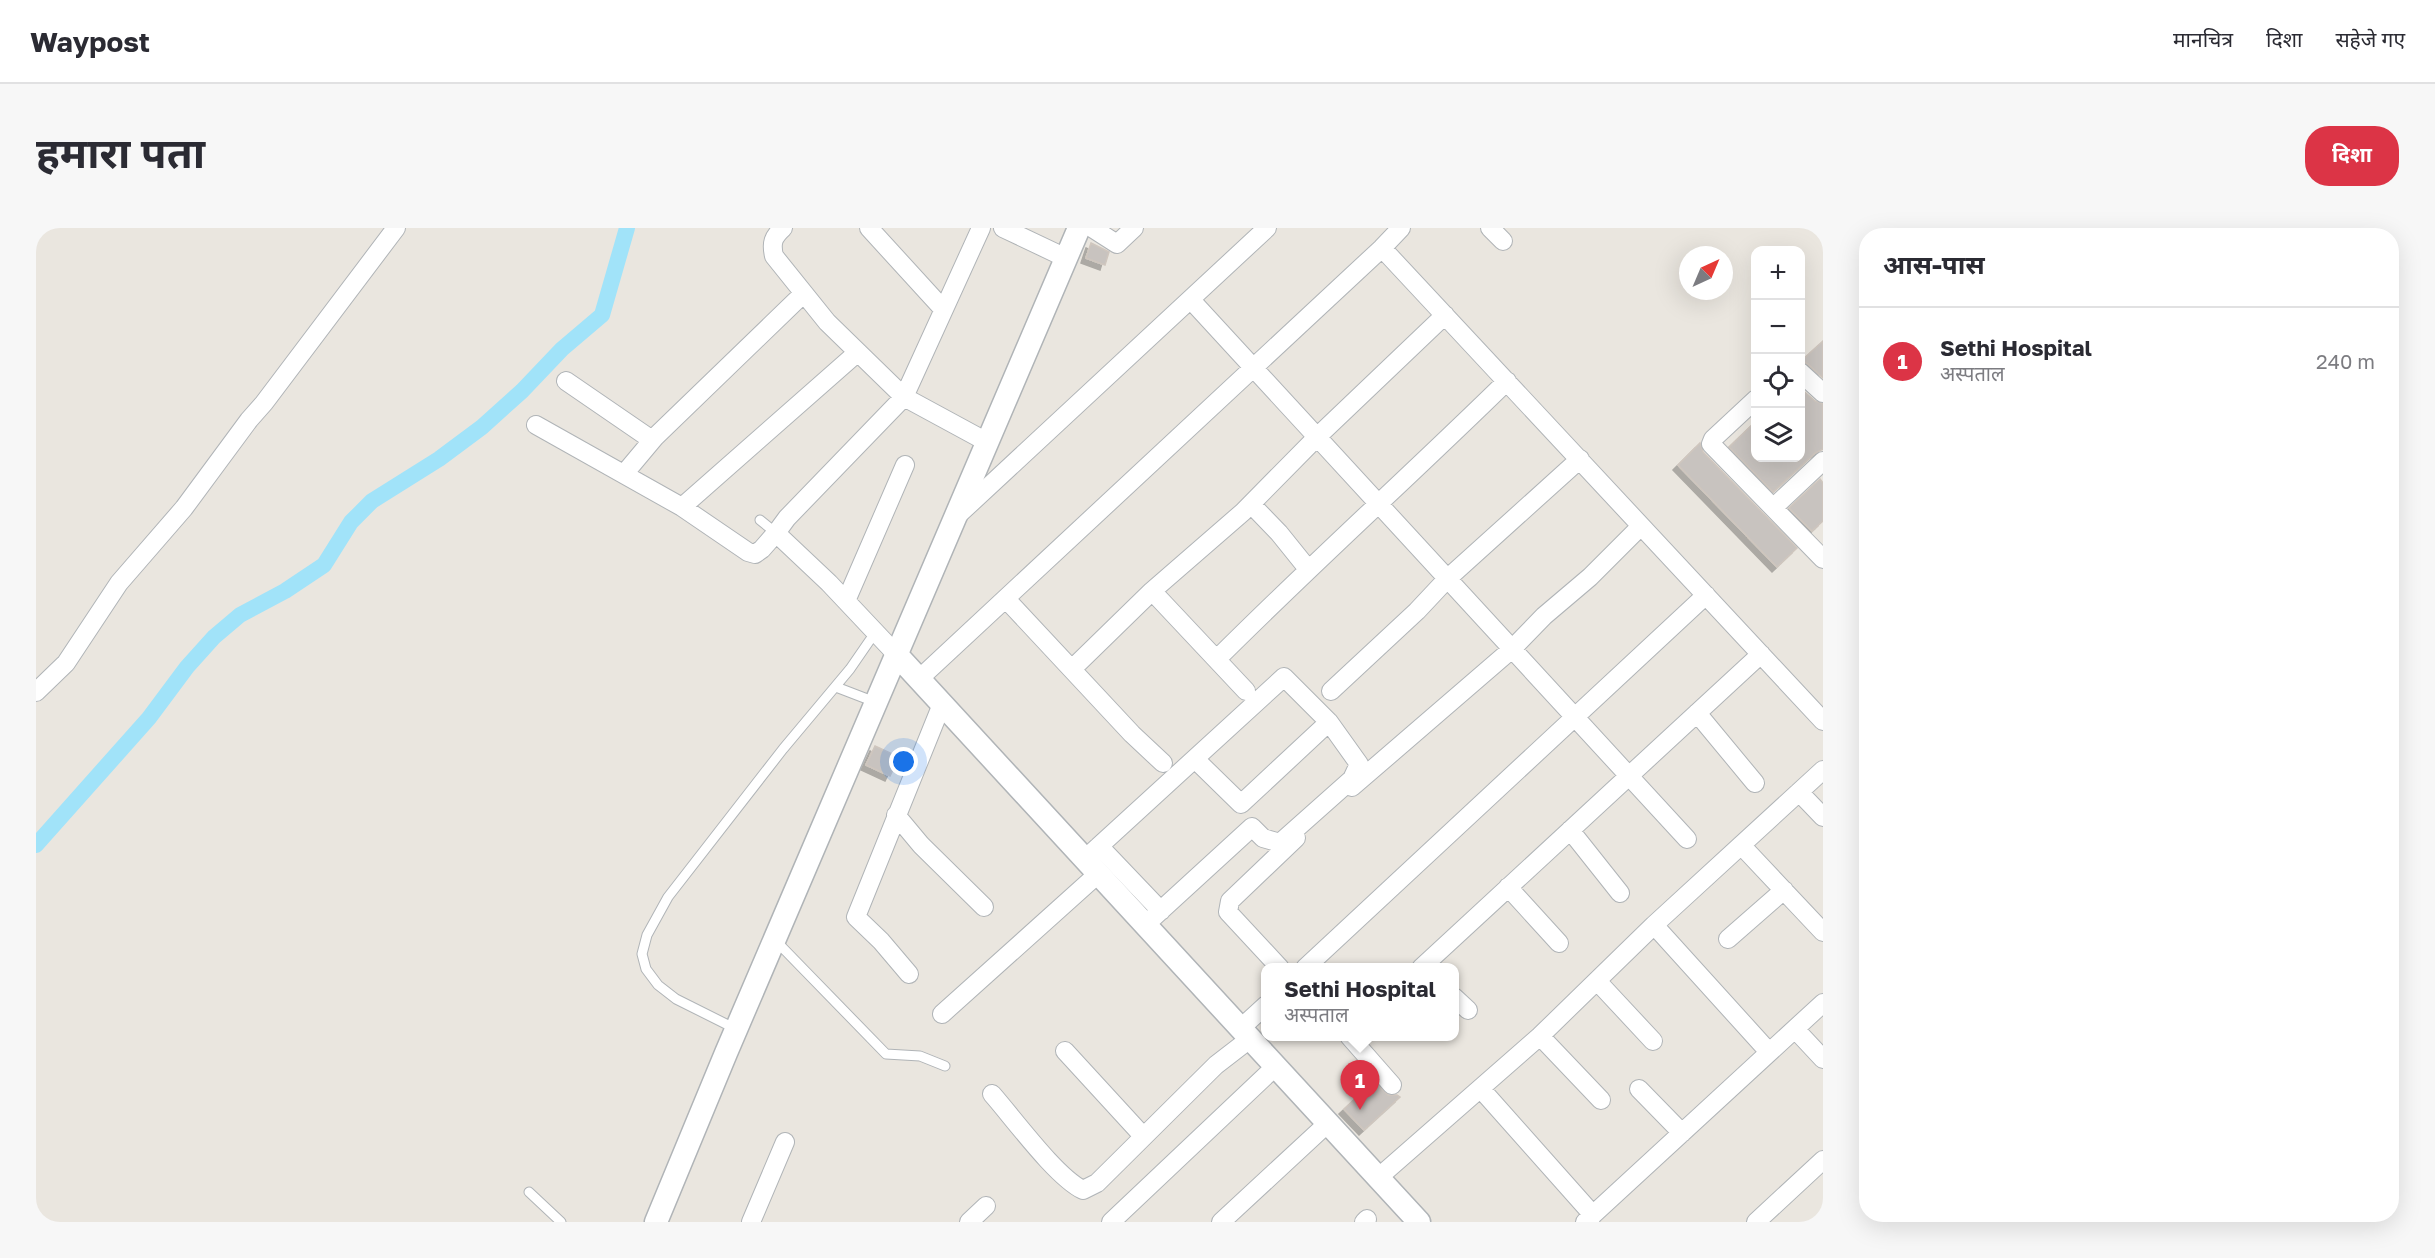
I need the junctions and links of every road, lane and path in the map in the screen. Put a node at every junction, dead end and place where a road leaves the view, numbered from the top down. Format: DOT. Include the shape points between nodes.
graph roads {
  1 [pos="396,228"];
  2 [pos="783,228"];
  3 [pos="868,228"];
  4 [pos="981,228"];
  5 [pos="1003,228"];
  6 [pos="1078,228"];
  7 [pos="1092,228"];
  8 [pos="1134,228"];
  9 [pos="1267,228"];
  10 [pos="1401,228"];
  11 [pos="1382,248"];
  12 [pos="1066,258"];
  13 [pos="803,294"];
  14 [pos="1191,300"];
  15 [pos="943,309"];
  16 [pos="1445,315"];
  17 [pos="858,352"];
  18 [pos="1254,368"];
  19 [pos="1805,377"];
  20 [pos="566,381"];
  21 [pos="1507,381"];
  22 [pos="1823,393"];
  23 [pos="904,397"];
  24 [pos="1751,403"];
  25 [pos="536,425"];
  26 [pos="1317,436"];
  27 [pos="652,441"];
  28 [pos="987,442"];
  29 [pos="1580,459"];
  30 [pos="1823,461"];
  31 [pos="905,465"];
  32 [pos="624,474"];
  33 [pos="1251,504"];
  34 [pos="1379,504"];
  35 [pos="682,507"];
  36 [pos="1774,507"];
  37 [pos="760,520"];
  38 [pos="953,520"];
  39 [pos="1641,526"];
  40 [pos="776,533"];
  41 [pos="1823,559"];
  42 [pos="1308,568"];
  43 [pos="1447,579"];
  44 [pos="1152,591"];
  45 [pos="1706,595"];
  46 [pos="1006,599"];
  47 [pos="846,600"];
  48 [pos="870,640"];
  49 [pos="1512,649"];
  50 [pos="896,654"];
  51 [pos="1761,654"];
  52 [pos="1218,659"];
  53 [pos="1072,669"];
  54 [pos="920,679"];
  55 [pos="836,687"];
  56 [pos="1246,691"];
  57 [pos="1331,691"];
  58 [pos="36,692"];
  59 [pos="875,702"];
  60 [pos="942,704"];
  61 [pos="1697,713"];
  62 [pos="1575,717"];
  63 [pos="1823,721"];
  64 [pos="1329,722"];
  65 [pos="1196,760"];
  66 [pos="1163,763"];
  67 [pos="1823,770"];
  68 [pos="1629,776"];
  69 [pos="1755,783"];
  70 [pos="1799,792"];
  71 [pos="1241,804"];
  72 [pos="896,815"];
  73 [pos="1823,817"];
  74 [pos="1252,827"];
  75 [pos="1570,830"];
  76 [pos="1688,839"];
  77 [pos="1741,845"];
  78 [pos="1096,856"];
  79 [pos="1508,887"];
  80 [pos="1784,890"];
  81 [pos="1620,893"];
  82 [pos="984,907"];
  83 [pos="1157,914"];
  84 [pos="1654,925"];
  85 [pos="1823,932"];
  86 [pos="774,939"];
  87 [pos="1728,939"];
  88 [pos="1559,943"];
  89 [pos="1275,963"];
  90 [pos="1310,963"];
  91 [pos="1427,963"];
  92 [pos="909,974"];
  93 [pos="1598,982"];
  94 [pos="1823,1003"];
  95 [pos="1261,1012"];
  96 [pos="942,1014"];
  97 [pos="736,1029"];
  98 [pos="1795,1029"];
  99 [pos="1246,1033"];
  100 [pos="1540,1036"];
  101 [pos="1353,1041"];
  102 [pos="1653,1041"];
  103 [pos="1065,1051"];
  104 [pos="1769,1052"];
  105 [pos="1823,1059"];
  106 [pos="945,1066"];
  107 [pos="1276,1066"];
  108 [pos="1392,1085"];
  109 [pos="1481,1089"];
  110 [pos="1639,1089"];
  111 [pos="992,1094"];
  112 [pos="1601,1100"];
  113 [pos="1328,1123"];
  114 [pos="1682,1133"];
  115 [pos="1143,1136"];
  116 [pos="785,1142"];
  117 [pos="1823,1160"];
  118 [pos="1379,1177"];
  119 [pos="529,1192"];
  120 [pos="986,1206"];
  121 [pos="1589,1218"];
  122 [pos="561,1222"];
  123 [pos="656,1222"];
  124 [pos="751,1222"];
  125 [pos="969,1222"];
  126 [pos="1111,1222"];
  127 [pos="1221,1222"];
  128 [pos="1419,1222"];
  129 [pos="1756,1222"];
  1 -- 58 [label="street" via="218,463 119,583 66,663"];
  2 -- 13 [label="street" via="774,236 774,256"];
  3 -- 15 [label="street"];
  4 -- 15 [label="street"];
  5 -- 12 [label="street"];
  6 -- 12 [label="street"];
  7 -- 8 [label="street" via="1117,244"];
  9 -- 14 [label="street"];
  10 -- 11 [label="street"];
  11 -- 16 [label="street"];
  11 -- 18 [label="street"];
  12 -- 28 [label="street"];
  13 -- 17 [label="street"];
  13 -- 27 [label="street"];
  14 -- 18 [label="street"];
  14 -- 38 [label="street"];
  15 -- 23 [label="street"];
  16 -- 21 [label="street"];
  16 -- 26 [label="street"];
  17 -- 23 [label="street"];
  17 -- 35 [label="street"];
  18 -- 26 [label="street"];
  18 -- 46 [label="street"];
  19 -- 22 [label="street"];
  20 -- 27 [label="street"];
  21 -- 29 [label="street"];
  21 -- 34 [label="street"];
  23 -- 28 [label="street"];
  23 -- 40 [label="street"];
  24 -- 36 [label="street" via="1711,444"];
  25 -- 32 [label="street"];
  26 -- 33 [label="street"];
  26 -- 34 [label="street"];
  27 -- 32 [label="street"];
  28 -- 38 [label="street"];
  29 -- 39 [label="street"];
  29 -- 43 [label="street"];
  30 -- 36 [label="street"];
  31 -- 47 [label="street"];
  32 -- 35 [label="street"];
  33 -- 42 [label="street"];
  33 -- 44 [label="street"];
  34 -- 42 [label="street"];
  34 -- 43 [label="street"];
  35 -- 40 [label="street" via="755,554"];
  36 -- 41 [label="street"];
  37 -- 40 [label="lane"];
  38 -- 50 [label="street"];
  39 -- 45 [label="street"];
  39 -- 49 [label="street"];
  40 -- 47 [label="street"];
  42 -- 52 [label="street"];
  43 -- 49 [label="street"];
  43 -- 57 [label="street"];
  44 -- 52 [label="street"];
  44 -- 53 [label="street"];
  45 -- 51 [label="street"];
  45 -- 62 [label="street"];
  46 -- 53 [label="street"];
  46 -- 54 [label="street"];
  47 -- 50 [label="street"];
  48 -- 55 [label="lane"];
  49 -- 62 [label="street"];
  49 -- 89 [label="street" via="1321,814 1230,901 1228,912"];
  50 -- 54 [label="street"];
  50 -- 59 [label="street"];
  51 -- 61 [label="street"];
  51 -- 63 [label="street"];
  52 -- 56 [label="street"];
  53 -- 66 [label="street"];
  54 -- 60 [label="street"];
  55 -- 59 [label="lane"];
  55 -- 97 [label="lane" via="668,897 646,935 642,954 646,969 658,985 676,999"];
  59 -- 86 [label="street"];
  60 -- 72 [label="street"];
  60 -- 78 [label="street"];
  61 -- 68 [label="street"];
  61 -- 69 [label="street"];
  62 -- 68 [label="street"];
  62 -- 90 [label="street"];
  64 -- 65 [label="street" via="1284,676"];
  64 -- 71 [label="street"];
  64 -- 74 [label="street" via="1359,765 1352,778 1280,843 1263,838"];
  65 -- 71 [label="street"];
  65 -- 78 [label="street"];
  67 -- 70 [label="street"];
  68 -- 75 [label="street"];
  68 -- 76 [label="street"];
  70 -- 73 [label="street"];
  70 -- 77 [label="street"];
  71 -- 74 [label="street"];
  72 -- 82 [label="street"];
  72 -- 92 [label="street" via="856,917"];
  74 -- 83 [label="street"];
  75 -- 79 [label="street"];
  75 -- 81 [label="street"];
  77 -- 80 [label="street"];
  77 -- 84 [label="street"];
  78 -- 83 [label="street"];
  78 -- 96 [label="street"];
  79 -- 88 [label="street"];
  79 -- 91 [label="street"];
  80 -- 85 [label="street"];
  80 -- 87 [label="street"];
  83 -- 99 [label="street"];
  84 -- 93 [label="street"];
  84 -- 104 [label="street"];
  86 -- 97 [label="street"];
  86 -- 106 [label="lane" via="886,1054 920,1056"];
  93 -- 100 [label="street"];
  93 -- 102 [label="street"];
  94 -- 98 [label="street"];
  95 -- 99 [label="street"];
  97 -- 123 [label="street"];
  98 -- 104 [label="street"];
  98 -- 105 [label="street"];
  99 -- 107 [label="street"];
  99 -- 115 [label="street"];
  100 -- 109 [label="street"];
  100 -- 112 [label="street"];
  101 -- 108 [label="street"];
  103 -- 115 [label="street"];
  104 -- 114 [label="street"];
  107 -- 113 [label="street"];
  107 -- 126 [label="street"];
  109 -- 118 [label="street"];
  109 -- 121 [label="street"];
  110 -- 114 [label="street"];
  111 -- 115 [label="street" via="1056,1168 1083,1190 1097,1183"];
  113 -- 118 [label="street"];
  113 -- 127 [label="street"];
  114 -- 121 [label="street"];
  116 -- 124 [label="street"];
  117 -- 129 [label="street"];
  118 -- 128 [label="street"];
  119 -- 122 [label="lane"];
  120 -- 125 [label="street"];
}
